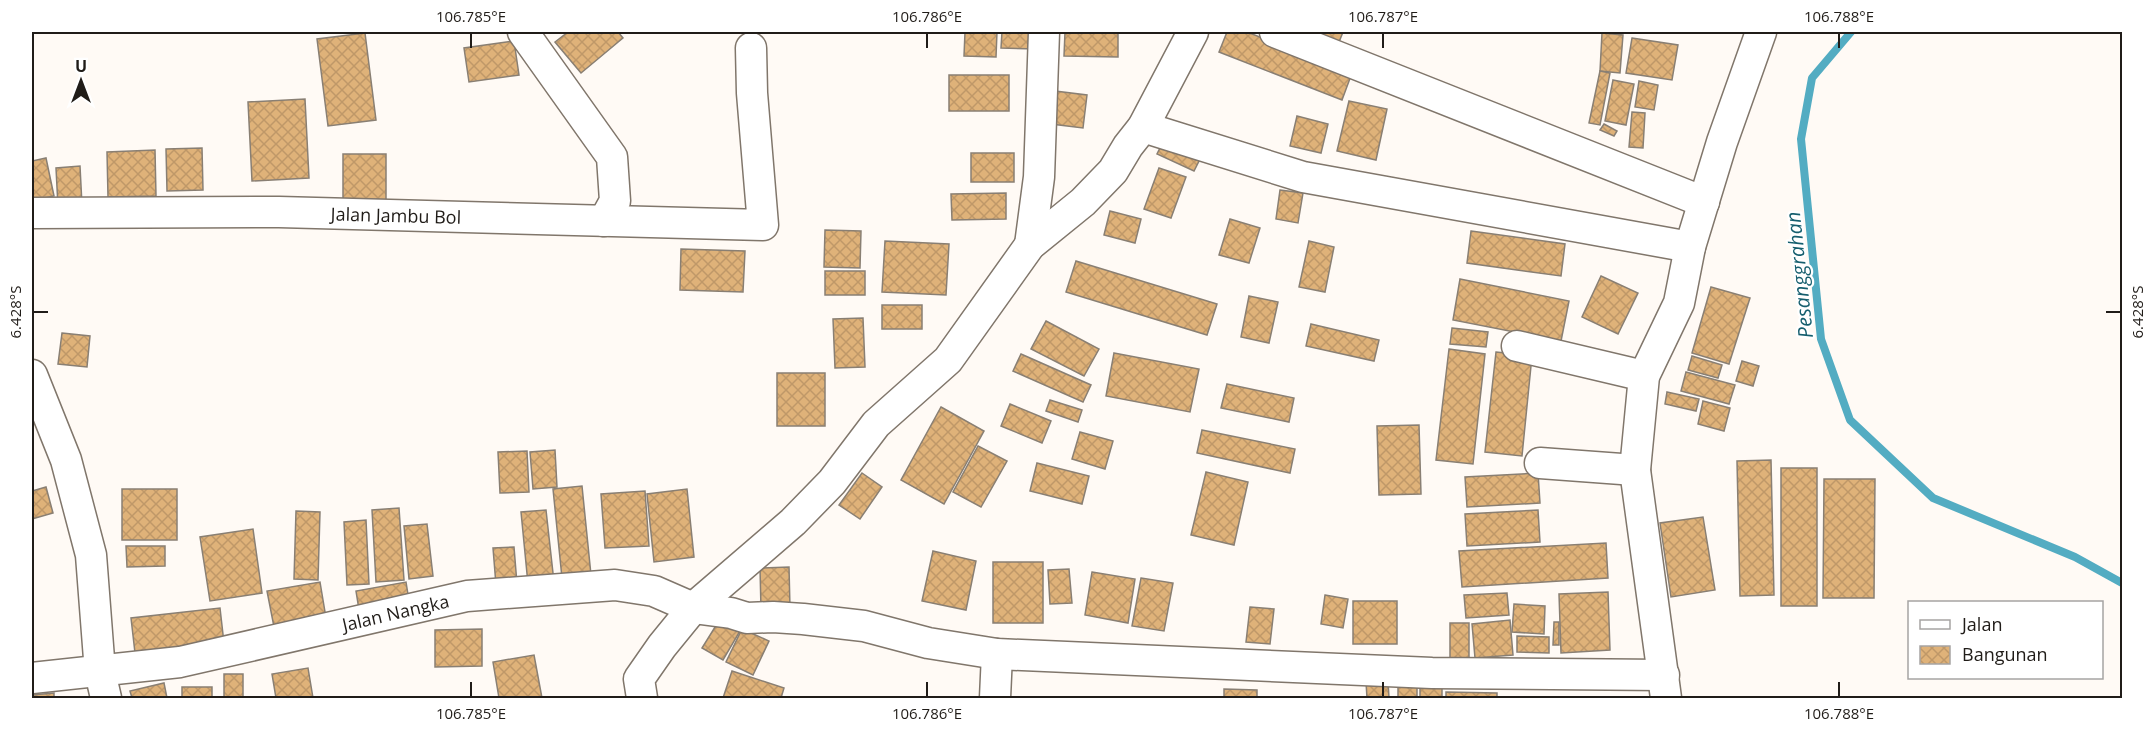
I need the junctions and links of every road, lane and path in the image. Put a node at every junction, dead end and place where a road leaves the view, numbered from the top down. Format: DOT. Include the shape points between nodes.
graph roads {
  1 [pos="523,32"];
  2 [pos="1044,32"];
  3 [pos="1192,32"];
  4 [pos="1275,32"];
  5 [pos="1761,32"];
  6 [pos="751,48"];
  7 [pos="1143,126"];
  8 [pos="1704,202"];
  9 [pos="32,213"];
  10 [pos="604,221"];
  11 [pos="1030,245"];
  12 [pos="1690,247"];
  13 [pos="1517,346"];
  14 [pos="32,375"];
  15 [pos="1644,376"];
  16 [pos="1540,464"];
  17 [pos="1635,470"];
  18 [pos="693,608"];
  19 [pos="997,654"];
  20 [pos="32,678"];
  21 [pos="103,685"];
  22 [pos="1665,687"];
  23 [pos="642,699"];
  24 [pos="995,699"];
  1 -- 10 [label="street" via="612,157 615,201"];
  2 -- 11 [label="street" via="1039,177"];
  3 -- 7 [label="street"];
  4 -- 8 [label="street"];
  5 -- 8 [label="street"];
  6 -- 10 [label="street, Jalan Jambu Bol" via="763,225"];
  7 -- 11 [label="street" via="1113,171 1083,202"];
  7 -- 12 [label="street" via="1303,177"];
  8 -- 12 [label="street"];
  9 -- 10 [label="street, Jalan Jambu Bol" via="279,212"];
  11 -- 18 [label="street" via="948,360 876,424 832,482 793,522"];
  12 -- 15 [label="street" via="1679,303"];
  13 -- 15 [label="street"];
  14 -- 21 [label="street" via="66,460 91,555"];
  15 -- 17 [label="street"];
  16 -- 17 [label="street"];
  17 -- 22 [label="street"];
  18 -- 19 [label="street, Jalan Nangka" via="747,618 803,618 864,626 928,643"];
  18 -- 21 [label="street, Jalan Nangka" via="654,591 615,585 466,596 180,662"];
  18 -- 23 [label="street" via="639,679"];
  19 -- 22 [label="street, Jalan Nangka"];
  19 -- 24 [label="street"];
  20 -- 21 [label="street, Jalan Nangka"];
}
